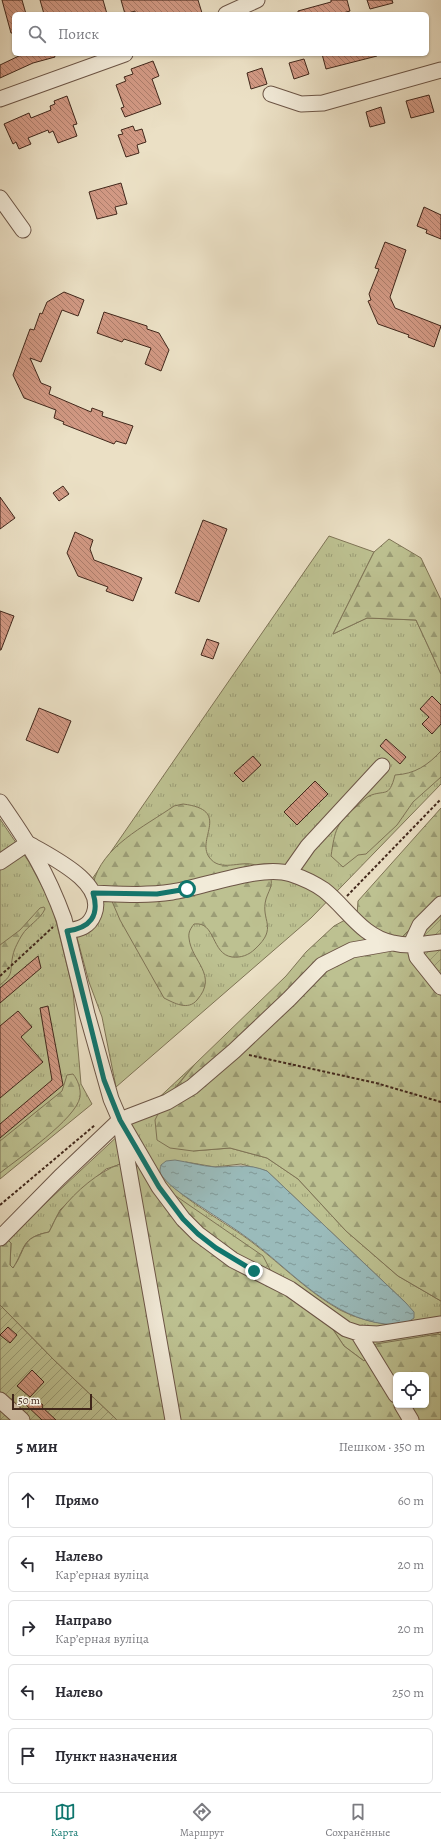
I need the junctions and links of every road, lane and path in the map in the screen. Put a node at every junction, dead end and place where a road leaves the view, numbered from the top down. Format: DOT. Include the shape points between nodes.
graph roads {
  1 [pos="256,0"];
  2 [pos="230,12"];
  3 [pos="119,56"];
  4 [pos="441,70"];
  5 [pos="271,94"];
  6 [pos="0,99"];
  7 [pos="0,198"];
  8 [pos="23,230"];
  9 [pos="382,766"];
  10 [pos="441,800"];
  11 [pos="0,802"];
  12 [pos="28,843"];
  13 [pos="0,862"];
  14 [pos="289,873"];
  15 [pos="93,893"];
  16 [pos="339,904"];
  17 [pos="441,904"];
  18 [pos="66,925"];
  19 [pos="441,942"];
  20 [pos="392,943"];
  21 [pos="413,945"];
  22 [pos="0,976"];
  23 [pos="441,987"];
  24 [pos="234,1051"];
  25 [pos="441,1102"];
  26 [pos="120,1120"];
  27 [pos="98,1122"];
  28 [pos="0,1205"];
  29 [pos="0,1238"];
  30 [pos="441,1324"];
  31 [pos="358,1333"];
  32 [pos="393,1390"];
  33 [pos="0,1400"];
  34 [pos="404,1408"];
  35 [pos="22,1420"];
  36 [pos="173,1420"];
  37 [pos="411,1420"];
  1 -- 2 [label="street"];
  3 -- 6 [label="street"];
  4 -- 5 [label="street" via="324,103 301,104"];
  7 -- 8 [label="street"];
  9 -- 14 [label="street" via="308,846"];
  10 -- 16 [label="path"];
  11 -- 12 [label="street"];
  12 -- 13 [label="street"];
  12 -- 15 [label="street" via="72,871"];
  12 -- 18 [label="street" via="46,873"];
  14 -- 15 [label="street" via="263,872 157,894"];
  14 -- 16 [label="street" via="317,885"];
  15 -- 18 [label="street" via="96,906 90,921 83,927"];
  16 -- 20 [label="street" via="368,932"];
  17 -- 21 [label="street" via="416,931"];
  18 -- 22 [label="path" via="44,934"];
  18 -- 26 [label="street" via="104,1080"];
  19 -- 21 [label="street"];
  20 -- 21 [label="street"];
  20 -- 24 [label="street" via="352,950 322,964"];
  21 -- 23 [label="street" via="417,957"];
  24 -- 25 [label="path" via="376,1083"];
  24 -- 26 [label="street" via="179,1096"];
  26 -- 29 [label="street"];
  26 -- 31 [label="street" via="159,1187 198,1234 233,1260 290,1289 338,1324"];
  26 -- 36 [label="street"];
  27 -- 28 [label="path"];
  30 -- 31 [label="street" via="378,1334"];
  31 -- 32 [label="street"];
  33 -- 35 [label="street"];
  34 -- 37 [label="street"];
}
